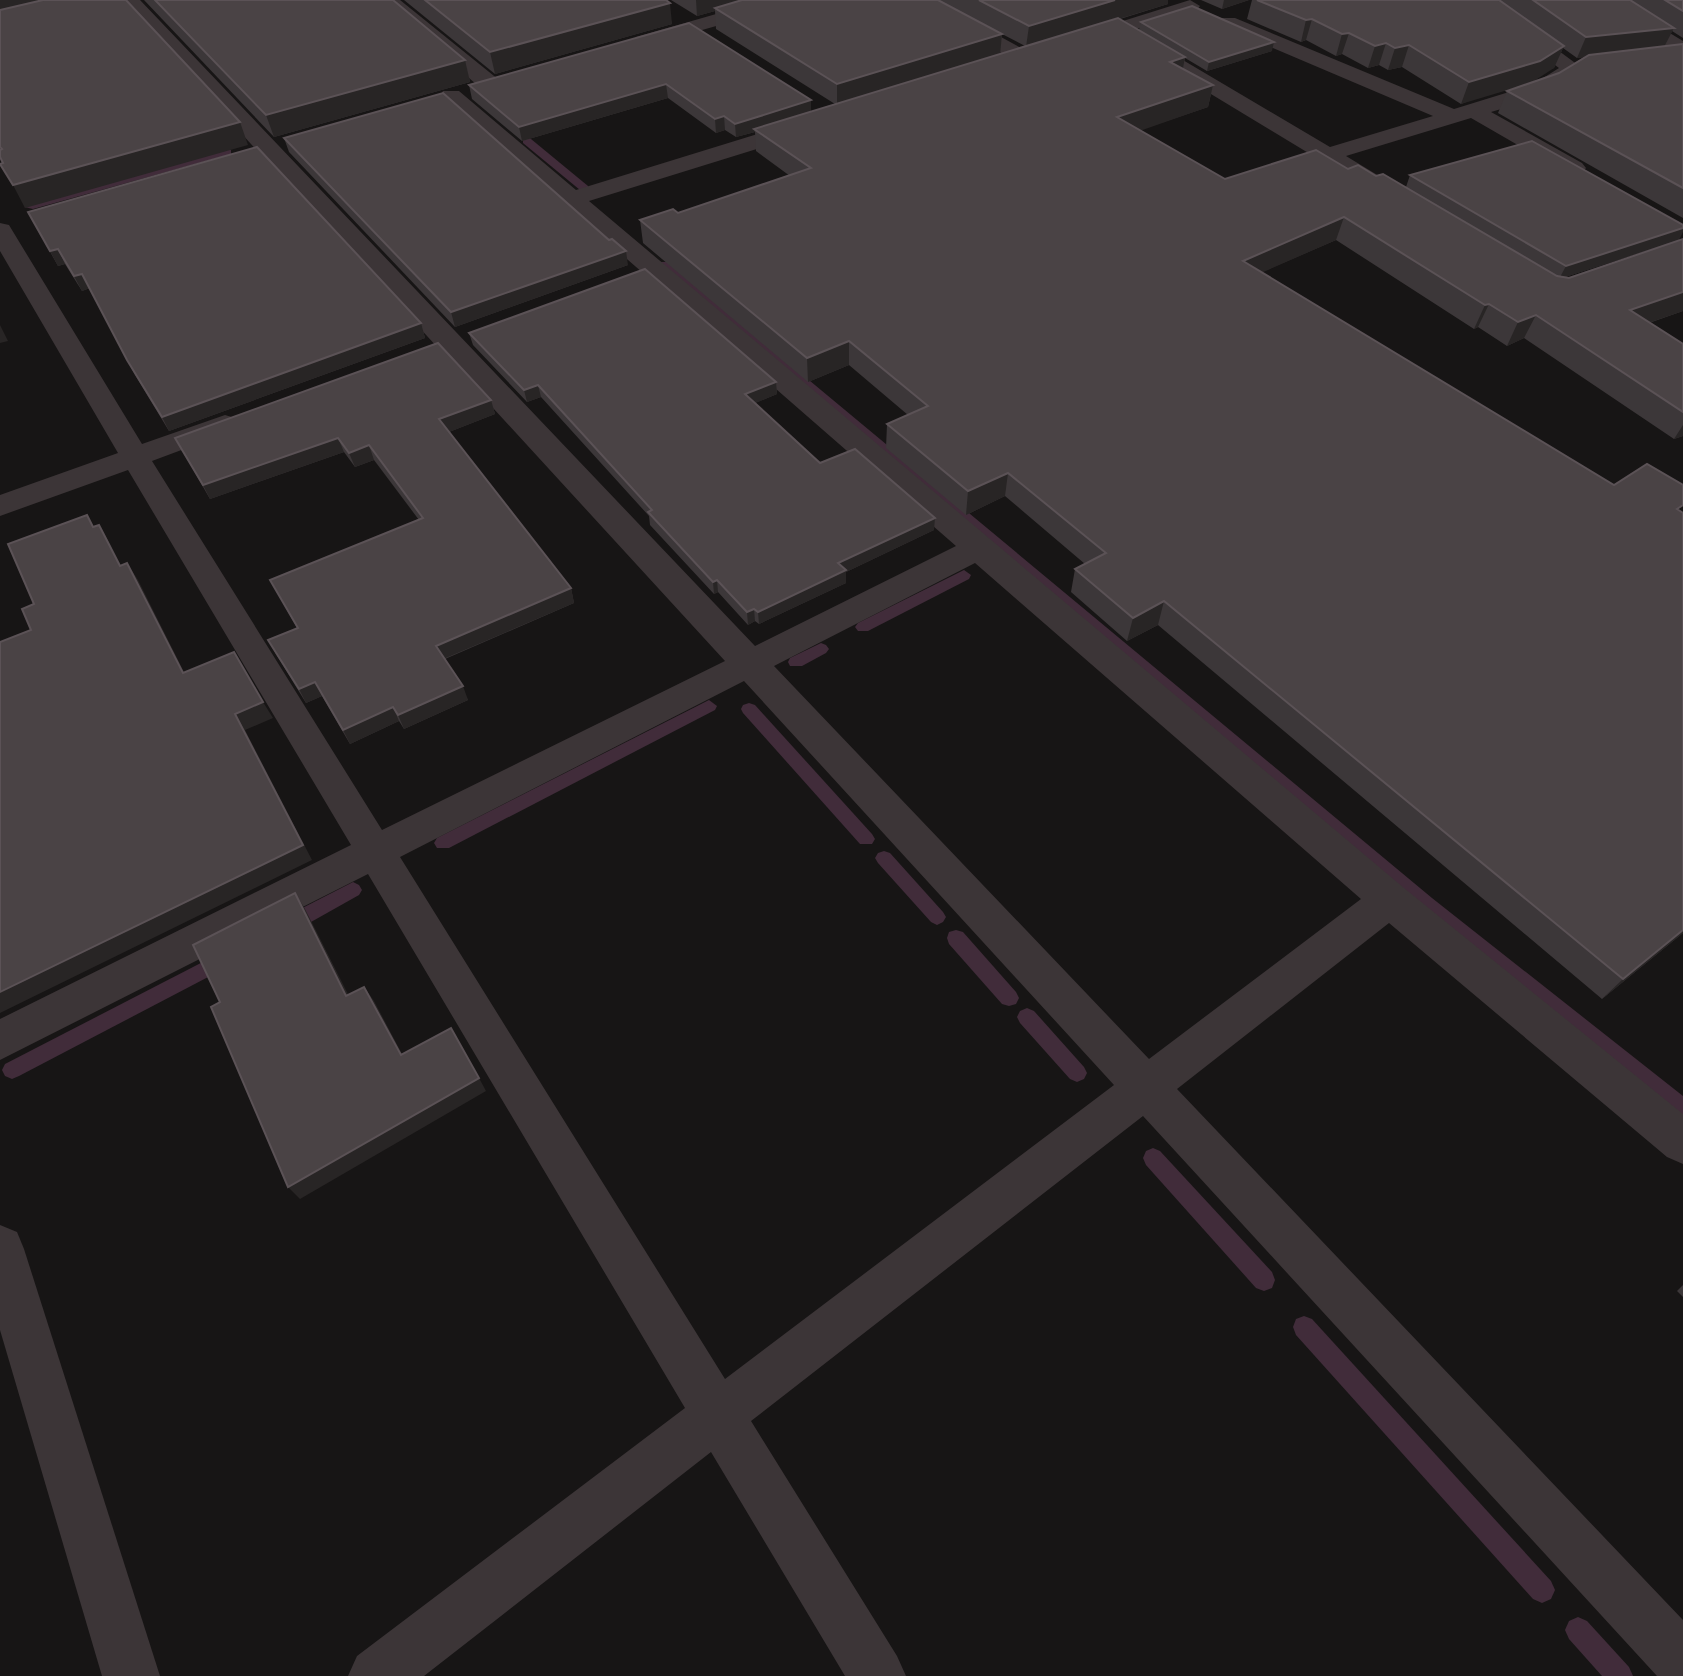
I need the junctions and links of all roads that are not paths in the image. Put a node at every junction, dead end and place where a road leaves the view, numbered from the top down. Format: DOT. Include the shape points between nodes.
graph roads {
  1 [pos="129,0"];
  2 [pos="388,0"];
  3 [pos="786,0"];
  4 [pos="918,0"];
  5 [pos="1477,0"];
  6 [pos="1601,0"];
  7 [pos="1183,3"];
  8 [pos="1254,8"];
  9 [pos="675,14"];
  10 [pos="1221,19"];
  11 [pos="694,26"];
  12 [pos="1117,29"];
  13 [pos="718,42"];
  14 [pos="618,48"];
  15 [pos="1683,50"];
  16 [pos="1024,58"];
  17 [pos="999,65"];
  18 [pos="516,78"];
  19 [pos="491,85"];
  20 [pos="1462,113"];
  21 [pos="821,121"];
  22 [pos="1326,155"];
  23 [pos="1589,177"];
  24 [pos="571,200"];
  25 [pos="1419,209"];
  26 [pos="4,226"];
  27 [pos="252,414"];
  28 [pos="135,457"];
  29 [pos="0,506"];
  30 [pos="979,548"];
  31 [pos="749,664"];
  32 [pos="376,851"];
  33 [pos="1390,900"];
  34 [pos="0,1040"];
  35 [pos="1146,1087"];
  36 [pos="1683,1142"];
  37 [pos="0,1249"];
  38 [pos="718,1415"];
  39 [pos="1683,1662"];
  40 [pos="131,1676"];
  41 [pos="377,1676"];
  42 [pos="877,1676"];
  1 -- 31 [label="street"];
  2 -- 19 [label="street"];
  3 -- 11 [label="street"];
  4 -- 16 [label="street"];
  5 -- 20 [label="street" via="1579,68 1539,90"];
  6 -- 15 [label="street"];
  7 -- 10 [label="street"];
  7 -- 12 [label="street"];
  8 -- 10 [label="street"];
  9 -- 11 [label="street"];
  10 -- 20 [label="street"];
  11 -- 13 [label="street"];
  11 -- 14 [label="street"];
  12 -- 16 [label="street"];
  12 -- 22 [label="street"];
  16 -- 17 [label="street"];
  18 -- 19 [label="street"];
  19 -- 24 [label="street" via="438,100"];
  20 -- 22 [label="street"];
  20 -- 23 [label="street"];
  21 -- 24 [label="street"];
  22 -- 25 [label="street"];
  24 -- 30 [label="street" via="639,272"];
  26 -- 28 [label="street"];
  27 -- 28 [label="street"];
  28 -- 29 [label="street"];
  28 -- 32 [label="street"];
  30 -- 31 [label="street"];
  30 -- 33 [label="street"];
  31 -- 32 [label="street"];
  31 -- 35 [label="street"];
  32 -- 34 [label="street"];
  32 -- 38 [label="street"];
  33 -- 35 [label="street"];
  33 -- 36 [label="street"];
  35 -- 38 [label="street"];
  35 -- 39 [label="street"];
  37 -- 40 [label="street"];
  38 -- 41 [label="street"];
  38 -- 42 [label="street"];
}
